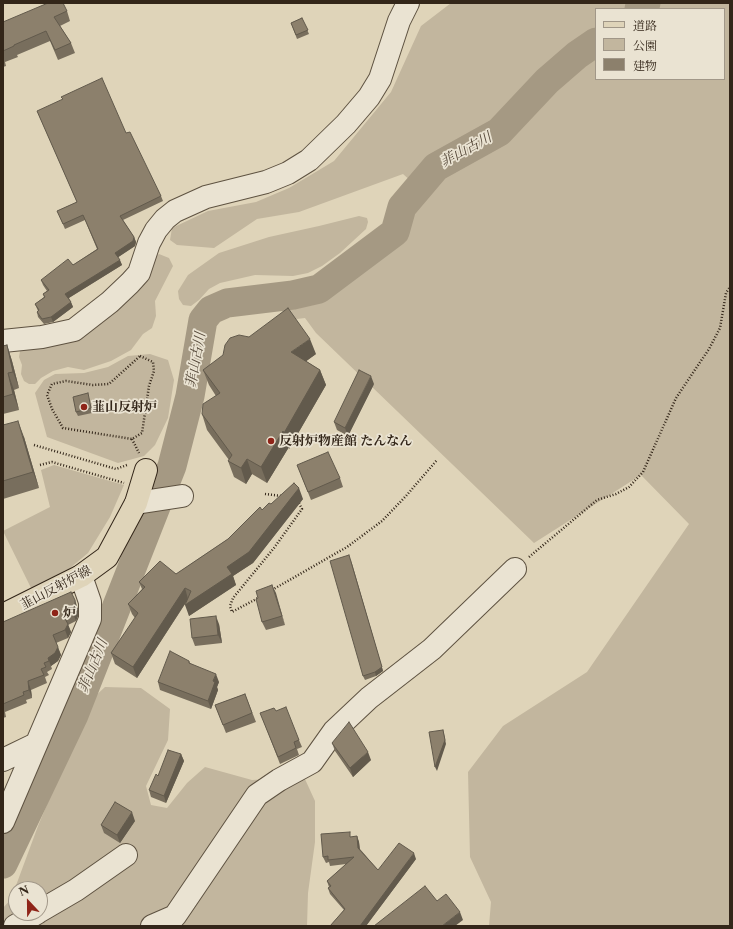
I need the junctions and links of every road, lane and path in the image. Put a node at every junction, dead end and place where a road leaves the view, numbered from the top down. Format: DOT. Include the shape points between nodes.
graph roads {
  1 [pos="408,3"];
  2 [pos="730,287"];
  3 [pos="3,341"];
  4 [pos="132,439"];
  5 [pos="34,445"];
  6 [pos="437,460"];
  7 [pos="40,465"];
  8 [pos="143,491"];
  9 [pos="265,494"];
  10 [pos="182,496"];
  11 [pos="286,497"];
  12 [pos="293,498"];
  13 [pos="515,570"];
  14 [pos="81,576"];
  15 [pos="267,593"];
  16 [pos="260,596"];
  17 [pos="3,615"];
  18 [pos="36,744"];
  19 [pos="3,760"];
  20 [pos="3,822"];
  21 [pos="126,855"];
  22 [pos="48,906"];
  23 [pos="152,926"];
  1 -- 3 [label="street" via="399,21 380,79 369,97 309,160 288,173 266,182 206,197 175,211 156,230 139,273 110,302 74,330 42,337"];
  2 -- 13 [label="path" via="726,293 720,328 676,398 643,472 629,487 597,500"];
  4 -- 4 [label="path" via="142,433 149,386 154,371 153,362 140,356 109,384 93,385 66,381 52,384 47,395 63,428"];
  5 -- 8 [label="path" via="116,469 139,464"];
  6 -- 15 [label="path" via="382,521 347,547"];
  7 -- 8 [label="path" via="52,462"];
  8 -- 10 [label="street"];
  8 -- 14 [label="main road, 韮山反射炉線" via="107,557"];
  9 -- 11 [label="path"];
  12 -- 16 [label="path" via="300,502 302,509 238,592 230,606 232,612"];
  13 -- 23 [label="street" via="432,649 369,698 339,726 312,762 257,795 175,916"];
  14 -- 17 [label="main road, 韮山反射炉線"];
  14 -- 18 [label="street" via="90,602 90,619"];
  18 -- 19 [label="street"];
  18 -- 20 [label="street"];
  21 -- 22 [label="street"];
}
